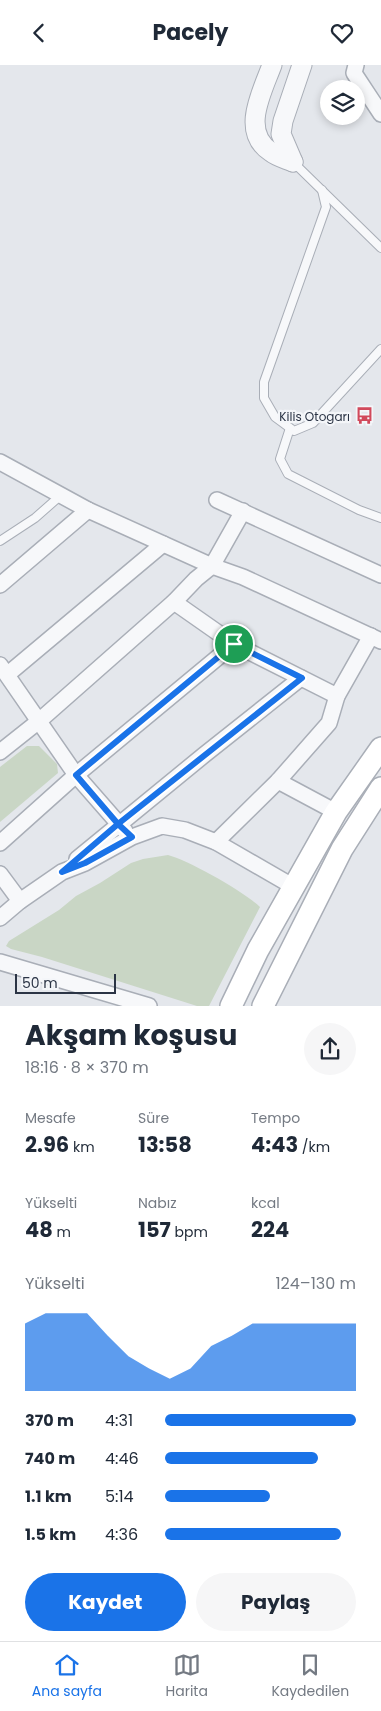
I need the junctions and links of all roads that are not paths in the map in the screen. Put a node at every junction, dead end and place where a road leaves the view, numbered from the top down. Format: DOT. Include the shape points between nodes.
graph roads {
  1 [pos="272,65"];
  2 [pos="302,65"];
  3 [pos="356,65"];
  4 [pos="381,114"];
  5 [pos="293,163"];
  6 [pos="322,190"];
  7 [pos="381,248"];
  8 [pos="381,349"];
  9 [pos="290,428"];
  10 [pos="0,462"];
  11 [pos="60,496"];
  12 [pos="217,500"];
  13 [pos="88,510"];
  14 [pos="243,511"];
  15 [pos="381,518"];
  16 [pos="0,541"];
  17 [pos="163,544"];
  18 [pos="212,566"];
  19 [pos="381,575"];
  20 [pos="0,585"];
  21 [pos="174,602"];
  22 [pos="376,639"];
  23 [pos="234,644"];
  24 [pos="4,670"];
  25 [pos="302,678"];
  26 [pos="337,695"];
  27 [pos="39,721"];
  28 [pos="381,748"];
  29 [pos="0,752"];
  30 [pos="76,775"];
  31 [pos="278,781"];
  32 [pos="379,795"];
  33 [pos="336,812"];
  34 [pos="118,824"];
  35 [pos="132,837"];
  36 [pos="216,842"];
  37 [pos="0,843"];
  38 [pos="62,872"];
  39 [pos="0,874"];
  40 [pos="294,887"];
  41 [pos="20,901"];
  42 [pos="0,918"];
  43 [pos="0,962"];
  44 [pos="127,1003"];
  45 [pos="149,1006"];
  46 [pos="231,1006"];
  47 [pos="263,1006"];
  1 -- 5 [label="street" via="257,105 254,125 258,138 270,152"];
  2 -- 5 [label="street" via="281,134"];
  3 -- 4 [label="street" via="354,73"];
  5 -- 6 [label="lane"];
  6 -- 7 [label="lane"];
  6 -- 9 [label="lane" via="326,207 264,382 264,398 275,417"];
  8 -- 9 [label="lane" via="314,423 294,431"];
  9 -- 15 [label="lane" via="280,459 288,474 358,510"];
  10 -- 11 [label="street"];
  11 -- 13 [label="street"];
  11 -- 16 [label="lane" via="35,518"];
  12 -- 14 [label="street"];
  13 -- 17 [label="street"];
  13 -- 20 [label="street"];
  14 -- 18 [label="street"];
  14 -- 19 [label="street"];
  17 -- 18 [label="street"];
  17 -- 24 [label="street"];
  18 -- 21 [label="street"];
  18 -- 22 [label="street" via="243,577"];
  21 -- 23 [label="street"];
  21 -- 27 [label="street"];
  22 -- 26 [label="street"];
  23 -- 25 [label="street"];
  23 -- 30 [label="street"];
  24 -- 27 [label="street"];
  25 -- 26 [label="street"];
  25 -- 34 [label="street"];
  26 -- 31 [label="street" via="329,723"];
  27 -- 29 [label="street"];
  27 -- 30 [label="street"];
  28 -- 33 [label="main road"];
  30 -- 34 [label="street"];
  30 -- 37 [label="street"];
  31 -- 33 [label="street"];
  31 -- 36 [label="street"];
  32 -- 47 [label="main road" via="342,849"];
  33 -- 40 [label="main road"];
  34 -- 35 [label="street"];
  34 -- 38 [label="street"];
  35 -- 36 [label="street" via="162,826 185,829"];
  35 -- 38 [label="street"];
  36 -- 40 [label="street"];
  38 -- 41 [label="street"];
  39 -- 41 [label="street"];
  40 -- 46 [label="main road"];
  41 -- 42 [label="street"];
  43 -- 44 [label="street"];
  44 -- 45 [label="street"];
}
